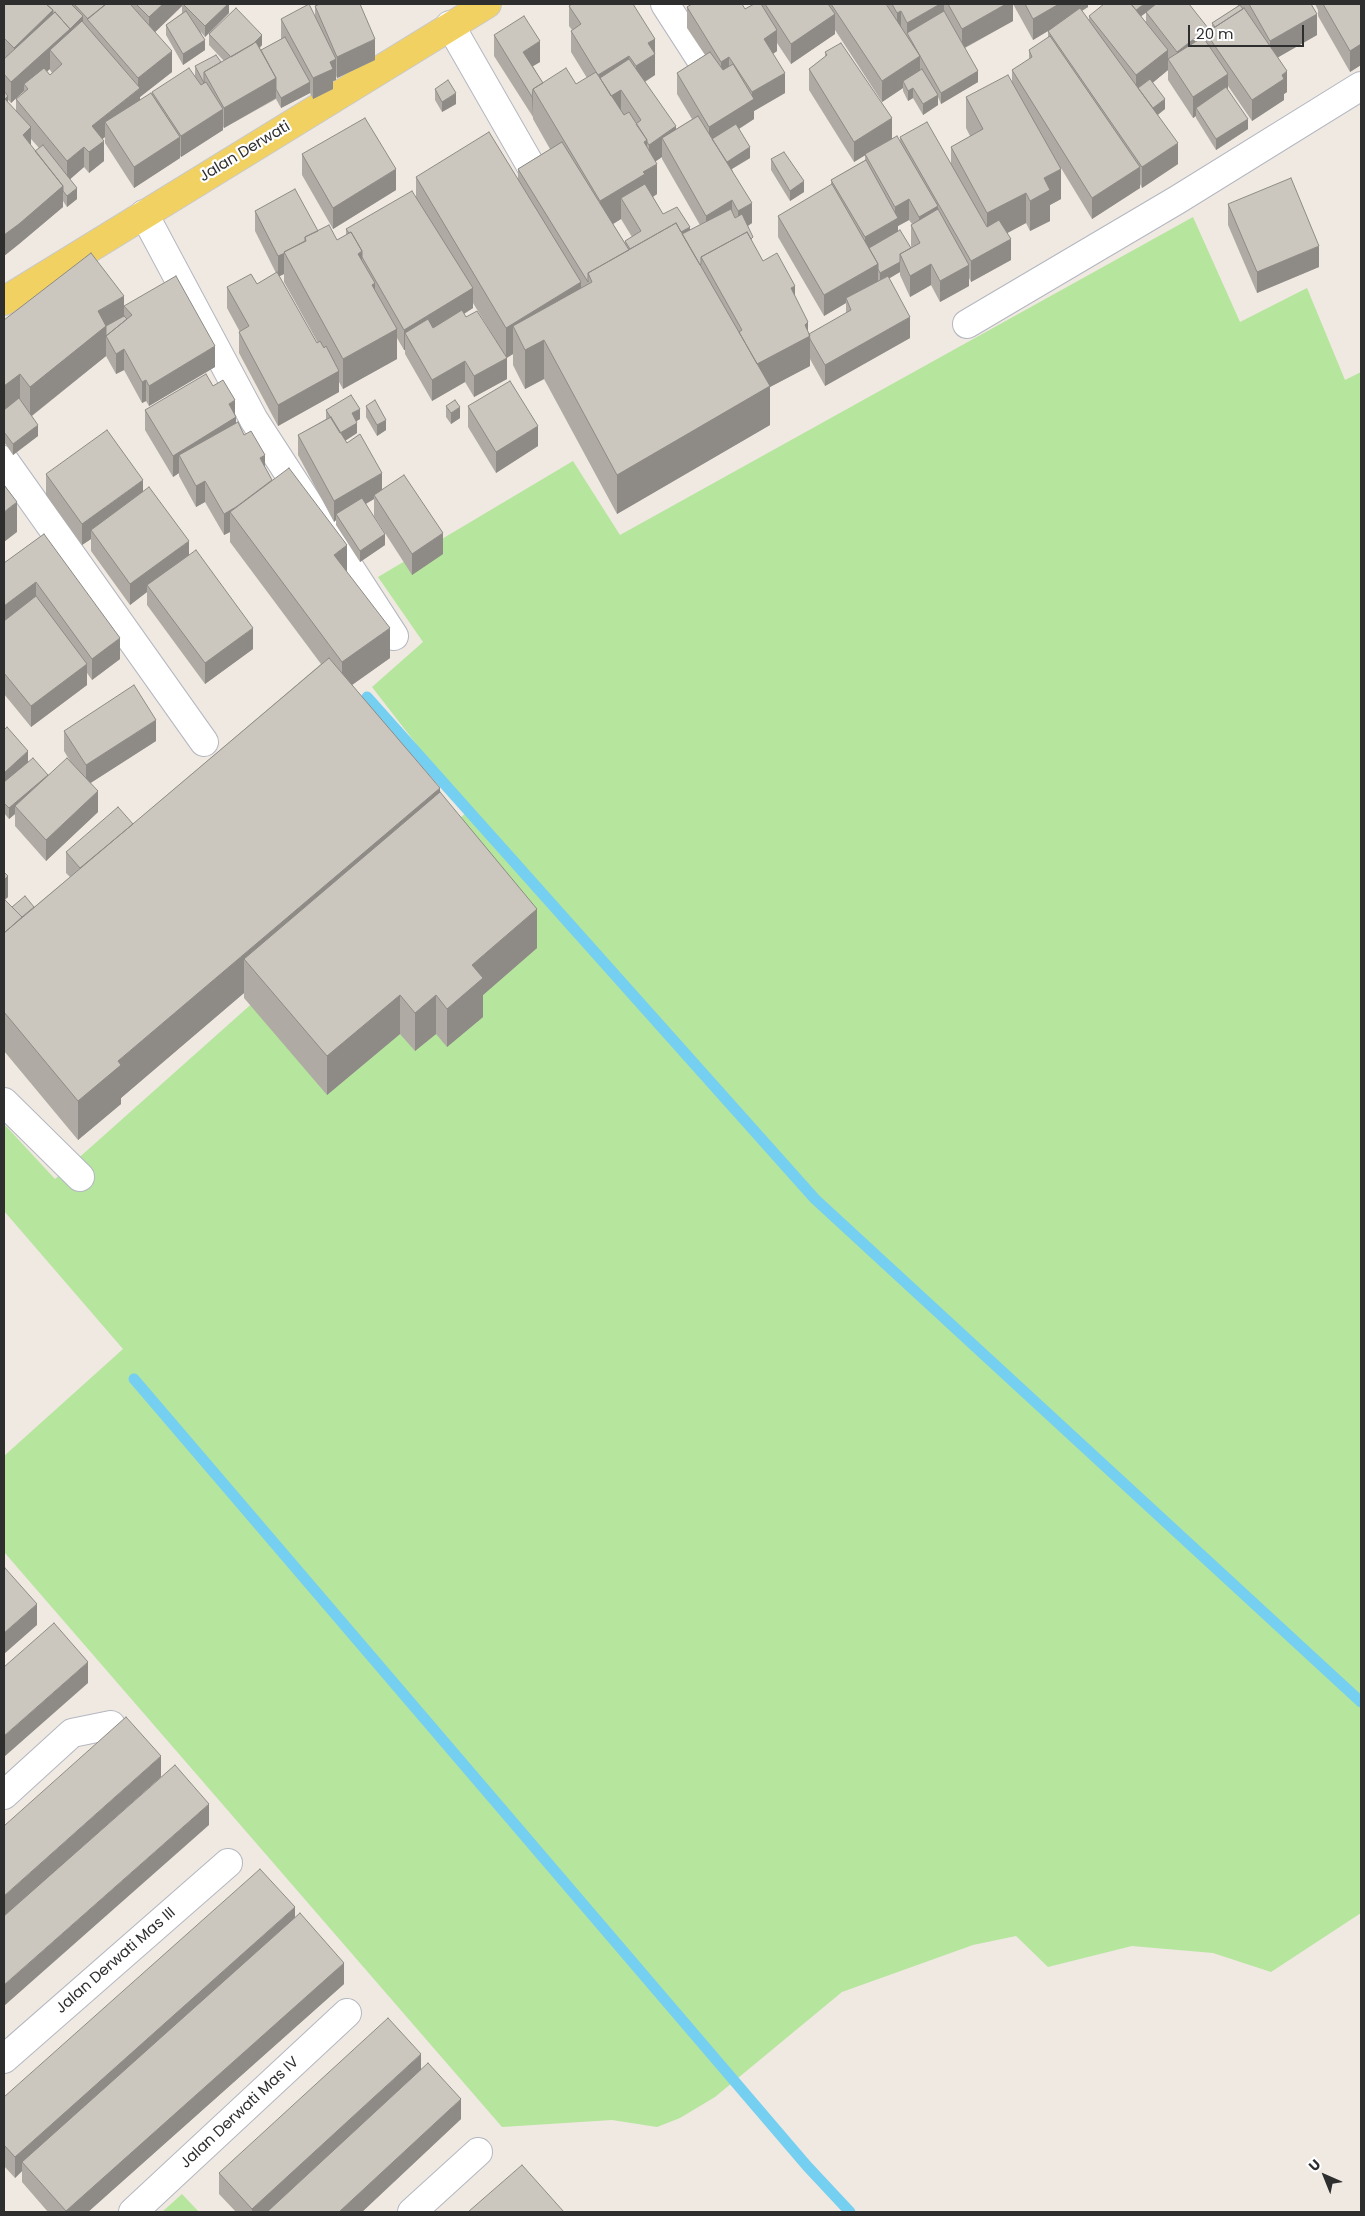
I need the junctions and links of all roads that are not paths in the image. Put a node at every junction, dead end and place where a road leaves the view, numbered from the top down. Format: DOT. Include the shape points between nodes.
graph roads {
  1 [pos="487,4"];
  2 [pos="665,4"];
  3 [pos="450,25"];
  4 [pos="705,66"];
  5 [pos="1361,86"];
  6 [pos="532,168"];
  7 [pos="144,214"];
  8 [pos="4,302"];
  9 [pos="966,324"];
  10 [pos="4,460"];
  11 [pos="394,636"];
  12 [pos="204,742"];
  13 [pos="4,1102"];
  14 [pos="80,1177"];
  15 [pos="111,1725"];
  16 [pos="4,1795"];
  17 [pos="228,1863"];
  18 [pos="347,2013"];
  19 [pos="4,2059"];
  20 [pos="478,2152"];
  21 [pos="133,2212"];
  22 [pos="412,2212"];
  1 -- 3 [label="main road, Jalan Derwati"];
  2 -- 4 [label="street"];
  3 -- 6 [label="street"];
  3 -- 7 [label="main road, Jalan Derwati"];
  5 -- 9 [label="street" via="1177,200"];
  7 -- 8 [label="main road, Jalan Derwati"];
  7 -- 11 [label="street" via="254,420"];
  10 -- 12 [label="street"];
  13 -- 14 [label="street"];
  15 -- 16 [label="street" via="72,1733"];
  17 -- 19 [label="street, Jalan Derwati Mas III"];
  18 -- 21 [label="street, Jalan Derwati Mas IV"];
  20 -- 22 [label="street"];
}
